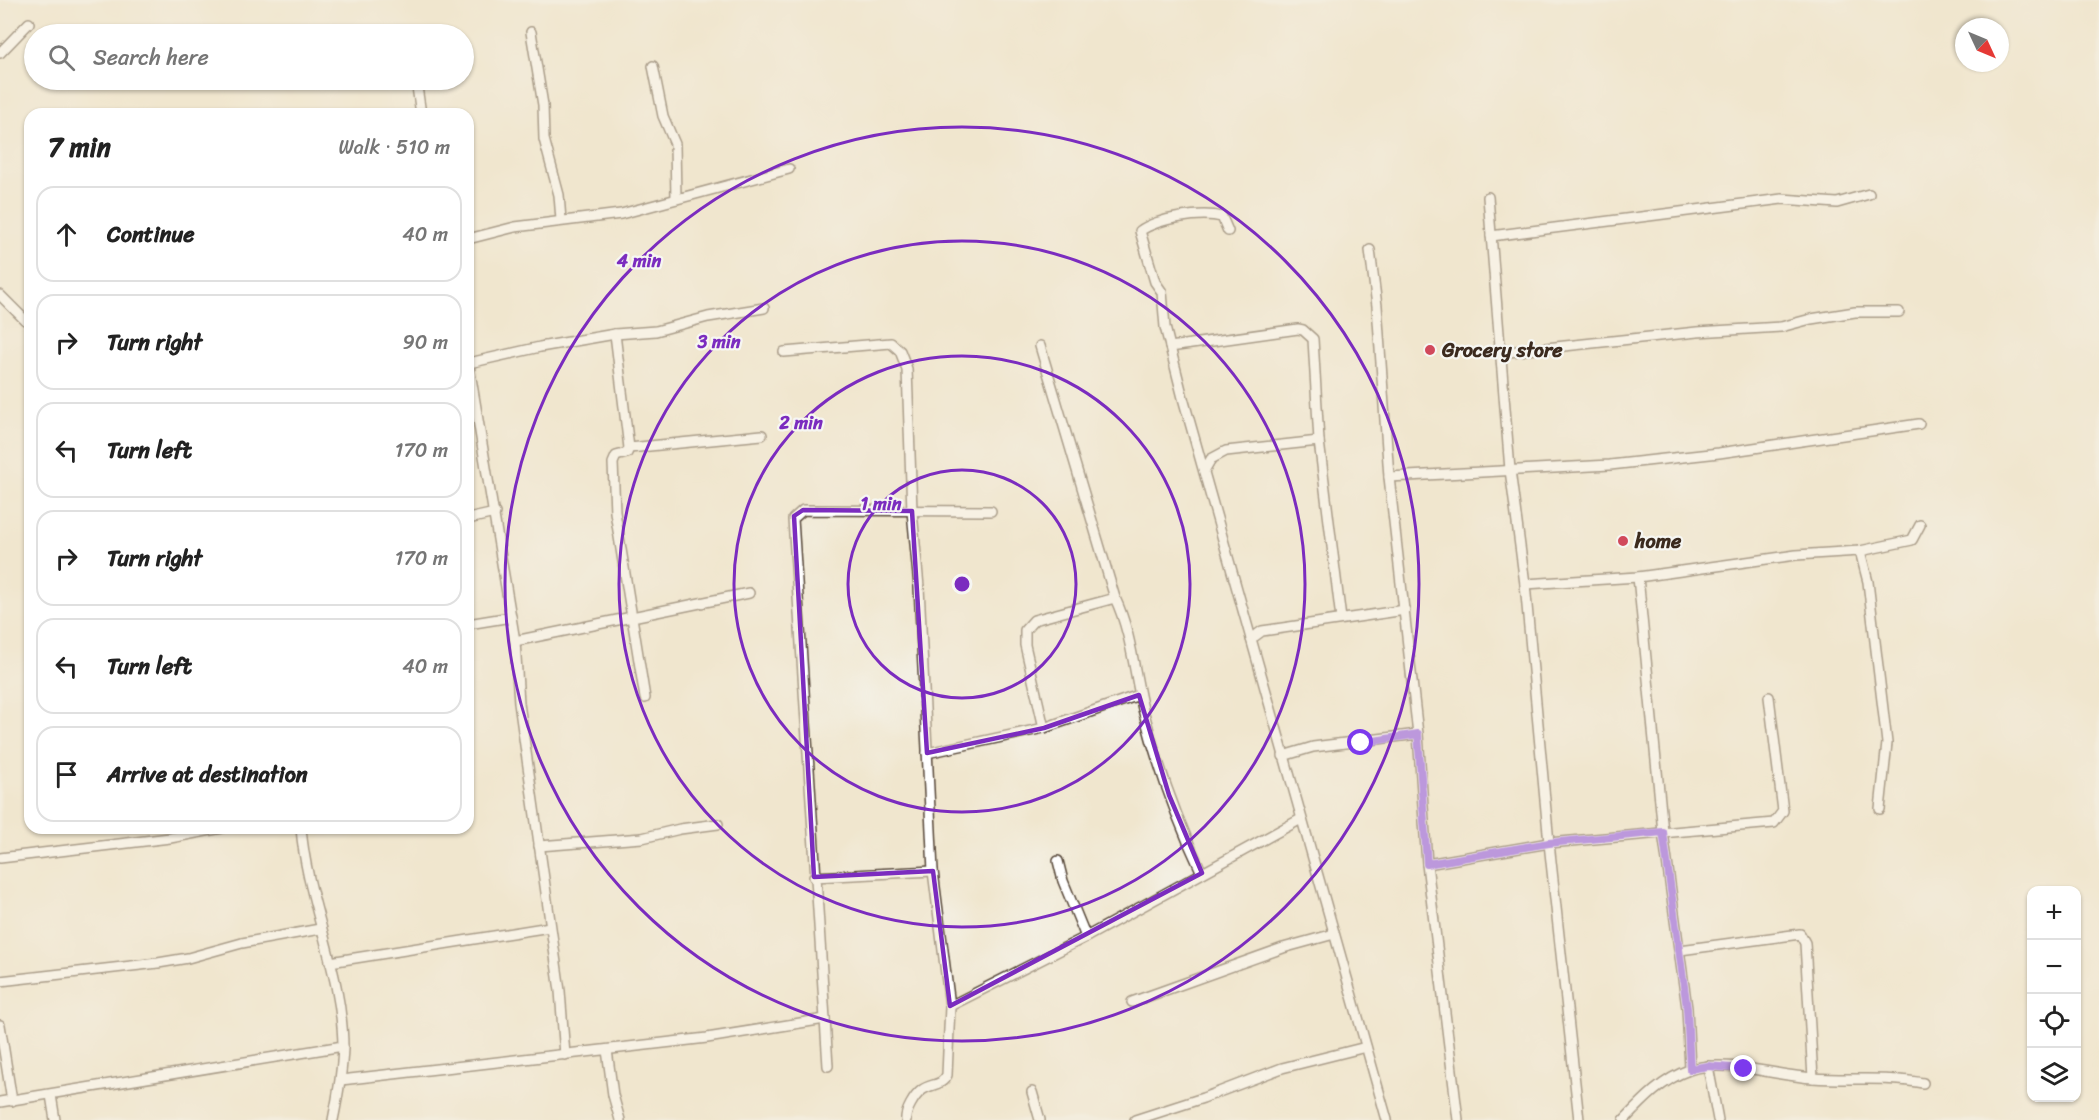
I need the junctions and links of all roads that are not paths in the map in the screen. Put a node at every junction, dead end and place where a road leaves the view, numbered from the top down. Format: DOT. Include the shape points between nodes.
graph roads {
  1 [pos="24,28"];
  2 [pos="531,32"];
  3 [pos="0,53"];
  4 [pos="653,66"];
  5 [pos="417,90"];
  6 [pos="420,108"];
  7 [pos="789,169"];
  8 [pos="1869,194"];
  9 [pos="1488,198"];
  10 [pos="676,199"];
  11 [pos="561,220"];
  12 [pos="1228,231"];
  13 [pos="1491,236"];
  14 [pos="474,237"];
  15 [pos="1370,250"];
  16 [pos="0,295"];
  17 [pos="764,308"];
  18 [pos="1899,312"];
  19 [pos="24,319"];
  20 [pos="615,334"];
  21 [pos="1040,345"];
  22 [pos="1170,347"];
  23 [pos="784,352"];
  24 [pos="1499,353"];
  25 [pos="474,360"];
  26 [pos="474,414"];
  27 [pos="1919,424"];
  28 [pos="762,435"];
  29 [pos="1319,441"];
  30 [pos="629,448"];
  31 [pos="1510,470"];
  32 [pos="1204,471"];
  33 [pos="1389,477"];
  34 [pos="912,511"];
  35 [pos="991,511"];
  36 [pos="495,513"];
  37 [pos="474,518"];
  38 [pos="1920,525"];
  39 [pos="1860,551"];
  40 [pos="1638,577"];
  41 [pos="1525,584"];
  42 [pos="748,594"];
  43 [pos="1115,598"];
  44 [pos="1405,610"];
  45 [pos="632,615"];
  46 [pos="511,617"];
  47 [pos="1341,619"];
  48 [pos="474,623"];
  49 [pos="1251,639"];
  50 [pos="515,641"];
  51 [pos="1139,695"];
  52 [pos="645,698"];
  53 [pos="1768,698"];
  54 [pos="1044,728"];
  55 [pos="1418,734"];
  56 [pos="927,753"];
  57 [pos="1283,756"];
  58 [pos="1880,809"];
  59 [pos="1301,819"];
  60 [pos="718,824"];
  61 [pos="1663,832"];
  62 [pos="191,834"];
  63 [pos="302,834"];
  64 [pos="1549,843"];
  65 [pos="539,846"];
  66 [pos="0,858"];
  67 [pos="1058,861"];
  68 [pos="1427,864"];
  69 [pos="933,871"];
  70 [pos="1202,873"];
  71 [pos="814,877"];
  72 [pos="550,927"];
  73 [pos="320,929"];
  74 [pos="1334,934"];
  75 [pos="1086,937"];
  76 [pos="1680,950"];
  77 [pos="330,962"];
  78 [pos="0,981"];
  79 [pos="1132,1002"];
  80 [pos="950,1006"];
  81 [pos="825,1019"];
  82 [pos="0,1025"];
  83 [pos="343,1046"];
  84 [pos="1366,1047"];
  85 [pos="607,1050"];
  86 [pos="565,1055"];
  87 [pos="828,1066"];
  88 [pos="1708,1066"];
  89 [pos="1690,1069"];
  90 [pos="1813,1078"];
  91 [pos="341,1080"];
  92 [pos="1923,1083"];
  93 [pos="1032,1092"];
  94 [pos="51,1095"];
  95 [pos="12,1101"];
  96 [pos="0,1102"];
  97 [pos="55,1120"];
  98 [pos="333,1120"];
  99 [pos="620,1120"];
  100 [pos="906,1120"];
  101 [pos="1040,1120"];
  102 [pos="1135,1120"];
  103 [pos="1387,1120"];
  104 [pos="1458,1120"];
  105 [pos="1580,1120"];
  106 [pos="1624,1120"];
  107 [pos="1718,1120"];
  1 -- 3 [label="street"];
  2 -- 11 [label="street" via="543,105 544,140 559,195"];
  4 -- 10 [label="street" via="663,116 675,144"];
  5 -- 6 [label="street"];
  7 -- 10 [label="street"];
  8 -- 13 [label="street" via="1837,203 1782,199"];
  9 -- 13 [label="street"];
  10 -- 11 [label="street" via="621,214"];
  11 -- 14 [label="street"];
  12 -- 22 [label="street" via="1222,217 1212,215 1182,217 1140,231 1155,282 1162,292"];
  13 -- 24 [label="street"];
  15 -- 33 [label="street"];
  16 -- 19 [label="street"];
  17 -- 20 [label="street" via="656,331"];
  18 -- 24 [label="street" via="1855,312 1781,327"];
  20 -- 25 [label="street"];
  20 -- 30 [label="street"];
  21 -- 43 [label="street"];
  22 -- 29 [label="street" via="1303,330 1313,339"];
  22 -- 32 [label="street"];
  23 -- 34 [label="street" via="896,345 907,369"];
  24 -- 31 [label="street"];
  26 -- 36 [label="street"];
  27 -- 31 [label="street" via="1719,453 1610,465"];
  28 -- 30 [label="street"];
  29 -- 32 [label="street" via="1226,451 1211,459"];
  29 -- 47 [label="street"];
  30 -- 45 [label="street" via="612,463 615,512"];
  31 -- 33 [label="street"];
  31 -- 41 [label="street"];
  32 -- 49 [label="street"];
  33 -- 44 [label="street"];
  34 -- 35 [label="street"];
  34 -- 56 [label="street"];
  34 -- 71 [label="street" via="802,510 793,519"];
  36 -- 37 [label="street"];
  36 -- 46 [label="street"];
  38 -- 39 [label="street" via="1912,540"];
  39 -- 40 [label="street" via="1796,555"];
  39 -- 58 [label="street" via="1868,582 1887,743"];
  40 -- 41 [label="street"];
  40 -- 61 [label="street"];
  41 -- 64 [label="street"];
  42 -- 45 [label="street"];
  43 -- 51 [label="street" via="1124,616"];
  43 -- 54 [label="street" via="1034,620 1025,630"];
  44 -- 47 [label="street"];
  44 -- 55 [label="street"];
  45 -- 50 [label="street"];
  45 -- 52 [label="street"];
  46 -- 48 [label="street"];
  46 -- 50 [label="street"];
  47 -- 49 [label="street" via="1262,631"];
  49 -- 57 [label="street"];
  50 -- 65 [label="street" via="519,703"];
  51 -- 54 [label="street"];
  51 -- 70 [label="street" via="1169,795"];
  53 -- 61 [label="street" via="1783,811 1779,818 1768,824"];
  54 -- 56 [label="street"];
  55 -- 57 [label="street" via="1314,747"];
  55 -- 68 [label="street"];
  56 -- 69 [label="street"];
  57 -- 59 [label="street"];
  59 -- 70 [label="street"];
  59 -- 74 [label="street"];
  60 -- 65 [label="street" via="642,838"];
  61 -- 64 [label="street"];
  61 -- 76 [label="street"];
  62 -- 66 [label="street"];
  63 -- 73 [label="street"];
  64 -- 68 [label="street"];
  64 -- 105 [label="street"];
  65 -- 72 [label="street"];
  67 -- 75 [label="street"];
  68 -- 104 [label="street"];
  69 -- 71 [label="street"];
  69 -- 80 [label="street"];
  70 -- 75 [label="street"];
  71 -- 81 [label="street"];
  72 -- 77 [label="street"];
  72 -- 86 [label="street"];
  73 -- 77 [label="street"];
  73 -- 78 [label="street" via="168,961"];
  74 -- 79 [label="street" via="1283,948"];
  74 -- 84 [label="street"];
  75 -- 80 [label="street"];
  76 -- 89 [label="street"];
  76 -- 90 [label="street" via="1800,934 1805,943"];
  77 -- 83 [label="street"];
  80 -- 100 [label="street" via="947,1075 940,1084 921,1090 906,1110"];
  81 -- 85 [label="street"];
  81 -- 87 [label="street"];
  82 -- 95 [label="street"];
  83 -- 91 [label="street"];
  83 -- 94 [label="street"];
  84 -- 102 [label="street" via="1282,1068"];
  84 -- 103 [label="street"];
  85 -- 86 [label="street"];
  85 -- 99 [label="street" via="612,1095"];
  86 -- 91 [label="street"];
  88 -- 89 [label="street"];
  88 -- 90 [label="street"];
  88 -- 107 [label="street"];
  89 -- 106 [label="street" via="1648,1095"];
  90 -- 92 [label="street" via="1891,1078"];
  91 -- 98 [label="street"];
  93 -- 101 [label="street"];
  94 -- 95 [label="street"];
  94 -- 97 [label="street"];
  95 -- 96 [label="street"];
}
